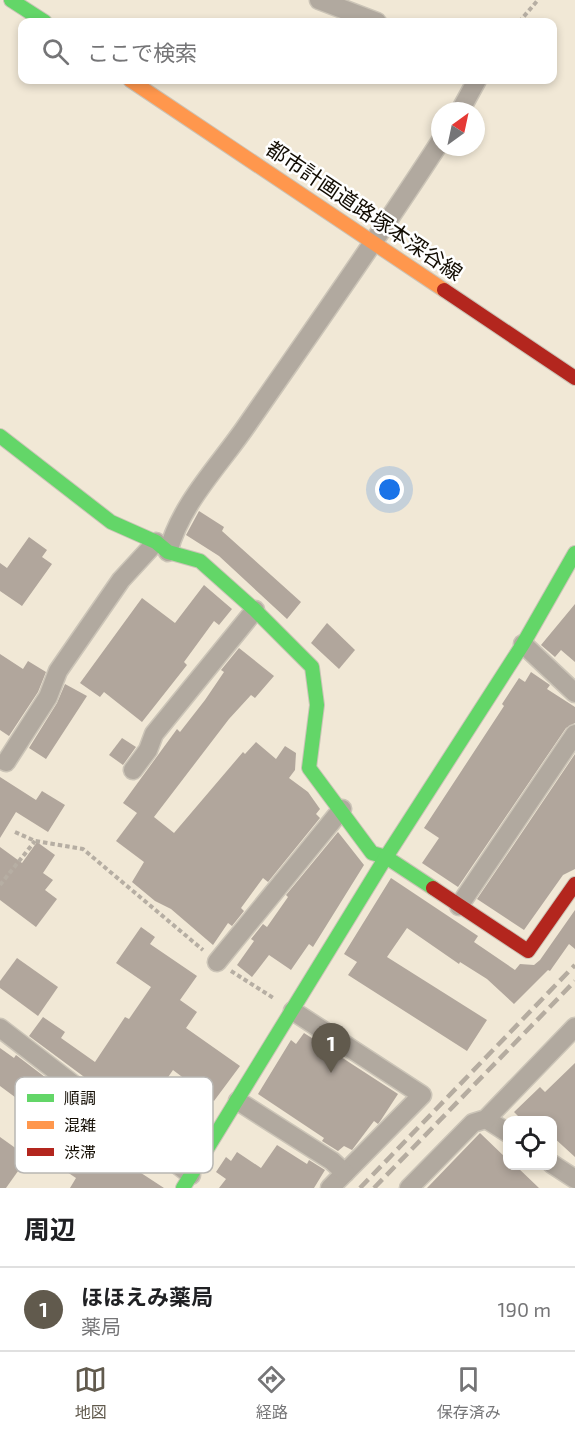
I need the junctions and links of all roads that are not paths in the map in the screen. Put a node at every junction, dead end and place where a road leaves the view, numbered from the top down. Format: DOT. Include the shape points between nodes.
graph roads {
  1 [pos="11,0"];
  2 [pos="319,0"];
  3 [pos="39,18"];
  4 [pos="366,18"];
  5 [pos="136,84"];
  6 [pos="475,84"];
  7 [pos="465,102"];
  8 [pos="431,155"];
  9 [pos="373,242"];
  10 [pos="575,378"];
  11 [pos="0,436"];
  12 [pos="162,547"];
  13 [pos="575,553"];
  14 [pos="255,610"];
  15 [pos="523,644"];
  16 [pos="575,693"];
  17 [pos="575,734"];
  18 [pos="6,762"];
  19 [pos="133,770"];
  20 [pos="342,809"];
  21 [pos="386,857"];
  22 [pos="575,884"];
  23 [pos="459,906"];
  24 [pos="218,962"];
  25 [pos="293,1011"];
  26 [pos="575,1027"];
  27 [pos="0,1028"];
  28 [pos="60,1077"];
  29 [pos="238,1101"];
  30 [pos="486,1119"];
  31 [pos="503,1130"];
  32 [pos="213,1141"];
  33 [pos="345,1173"];
  34 [pos="330,1188"];
  35 [pos="409,1188"];
  1 -- 3 [label="street"];
  2 -- 4 [label="street"];
  5 -- 9 [label="street, 都市計画道路塚本深谷線"];
  6 -- 7 [label="street"];
  8 -- 9 [label="street"];
  9 -- 10 [label="street, 都市計画道路塚本深谷線"];
  9 -- 12 [label="street" via="246,428 192,498"];
  11 -- 12 [label="street" via="111,522"];
  12 -- 14 [label="street" via="200,561"];
  12 -- 18 [label="street" via="121,580 58,671 48,698"];
  13 -- 15 [label="street"];
  14 -- 19 [label="street" via="154,734"];
  14 -- 20 [label="street" via="312,667 317,705 309,768"];
  15 -- 16 [label="street"];
  15 -- 21 [label="street"];
  17 -- 23 [label="street"];
  20 -- 21 [label="street" via="372,853"];
  20 -- 24 [label="street"];
  21 -- 23 [label="street"];
  21 -- 25 [label="street"];
  22 -- 23 [label="street" via="528,951"];
  25 -- 29 [label="street"];
  25 -- 33 [label="street" via="422,1095"];
  26 -- 30 [label="street"];
  27 -- 28 [label="street"];
  29 -- 32 [label="street"];
  29 -- 33 [label="street"];
  30 -- 31 [label="street"];
  30 -- 35 [label="street" via="473,1124"];
  33 -- 34 [label="street"];
}
